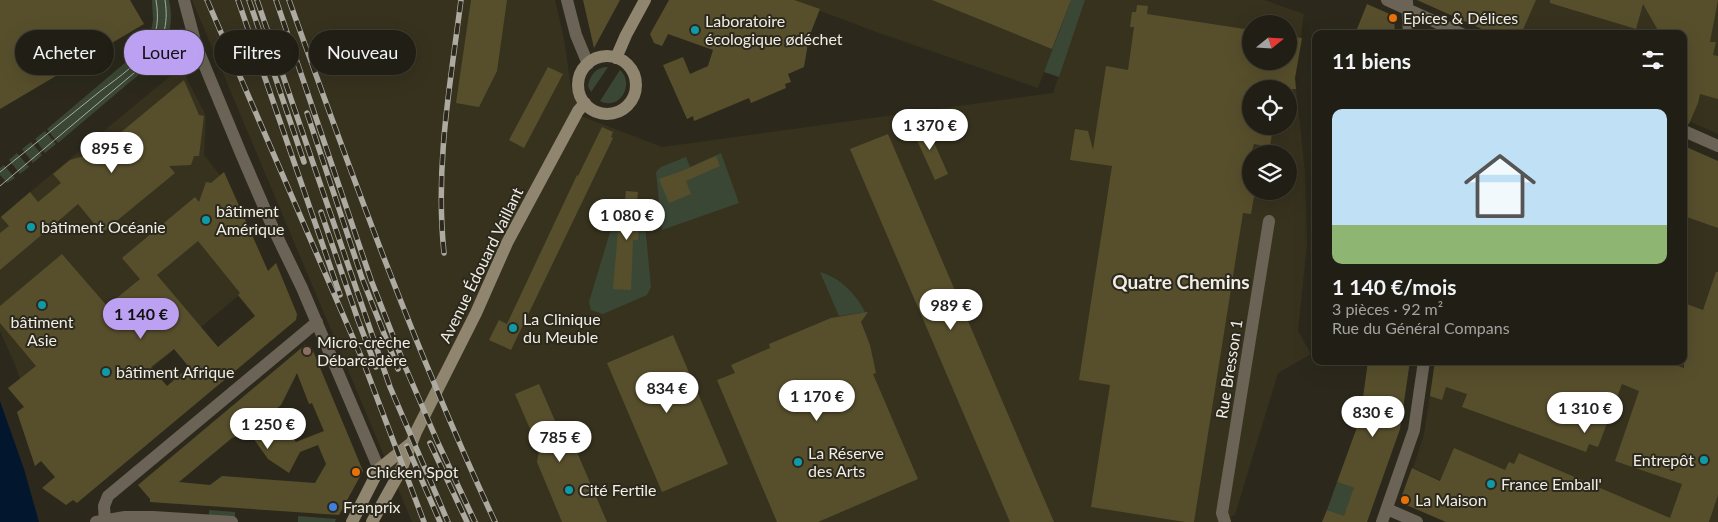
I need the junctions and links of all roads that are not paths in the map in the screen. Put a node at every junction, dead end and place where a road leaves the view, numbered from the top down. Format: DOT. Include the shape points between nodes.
graph roads {
  1 [pos="184,0"];
  2 [pos="568,0"];
  3 [pos="645,0"];
  4 [pos="1387,0"];
  5 [pos="1407,5"];
  6 [pos="1409,30"];
  7 [pos="1454,30"];
  8 [pos="616,58"];
  9 [pos="588,64"];
  10 [pos="585,103"];
  11 [pos="1687,132"];
  12 [pos="1718,146"];
  13 [pos="1269,221"];
  14 [pos="317,322"];
  15 [pos="1423,365"];
  16 [pos="410,444"];
  17 [pos="379,469"];
  18 [pos="1387,509"];
  19 [pos="102,522"];
  20 [pos="232,522"];
  21 [pos="352,522"];
  22 [pos="372,522"];
  23 [pos="1225,522"];
  24 [pos="1382,522"];
  25 [pos="1417,522"];
  1 -- 14 [label="street" via="196,45"];
  2 -- 9 [label="street" via="576,35"];
  3 -- 8 [label="main road"];
  4 -- 5 [label="street"];
  5 -- 6 [label="street"];
  5 -- 7 [label="street"];
  8 -- 9 [label="main road" via="602,57"];
  8 -- 10 [label="main road" via="628,65 635,77 636,91 632,101 624,109 610,114 595,111"];
  9 -- 10 [label="main road" via="579,84"];
  10 -- 16 [label="main road, Avenue Édouard Vaillant" via="507,243"];
  11 -- 12 [label="street"];
  13 -- 23 [label="street, Rue Bresson 1" via="1222,513"];
  14 -- 17 [label="street"];
  14 -- 19 [label="street" via="108,496"];
  15 -- 18 [label="street" via="1414,430"];
  16 -- 17 [label="main road, Avenue Édouard Vaillant"];
  16 -- 22 [label="main road, Avenue Édouard Vaillant" via="402,470"];
  17 -- 21 [label="main road, Avenue Édouard Vaillant"];
  18 -- 24 [label="street"];
  18 -- 25 [label="street"];
  19 -- 20 [label="street" via="125,517"];
}
